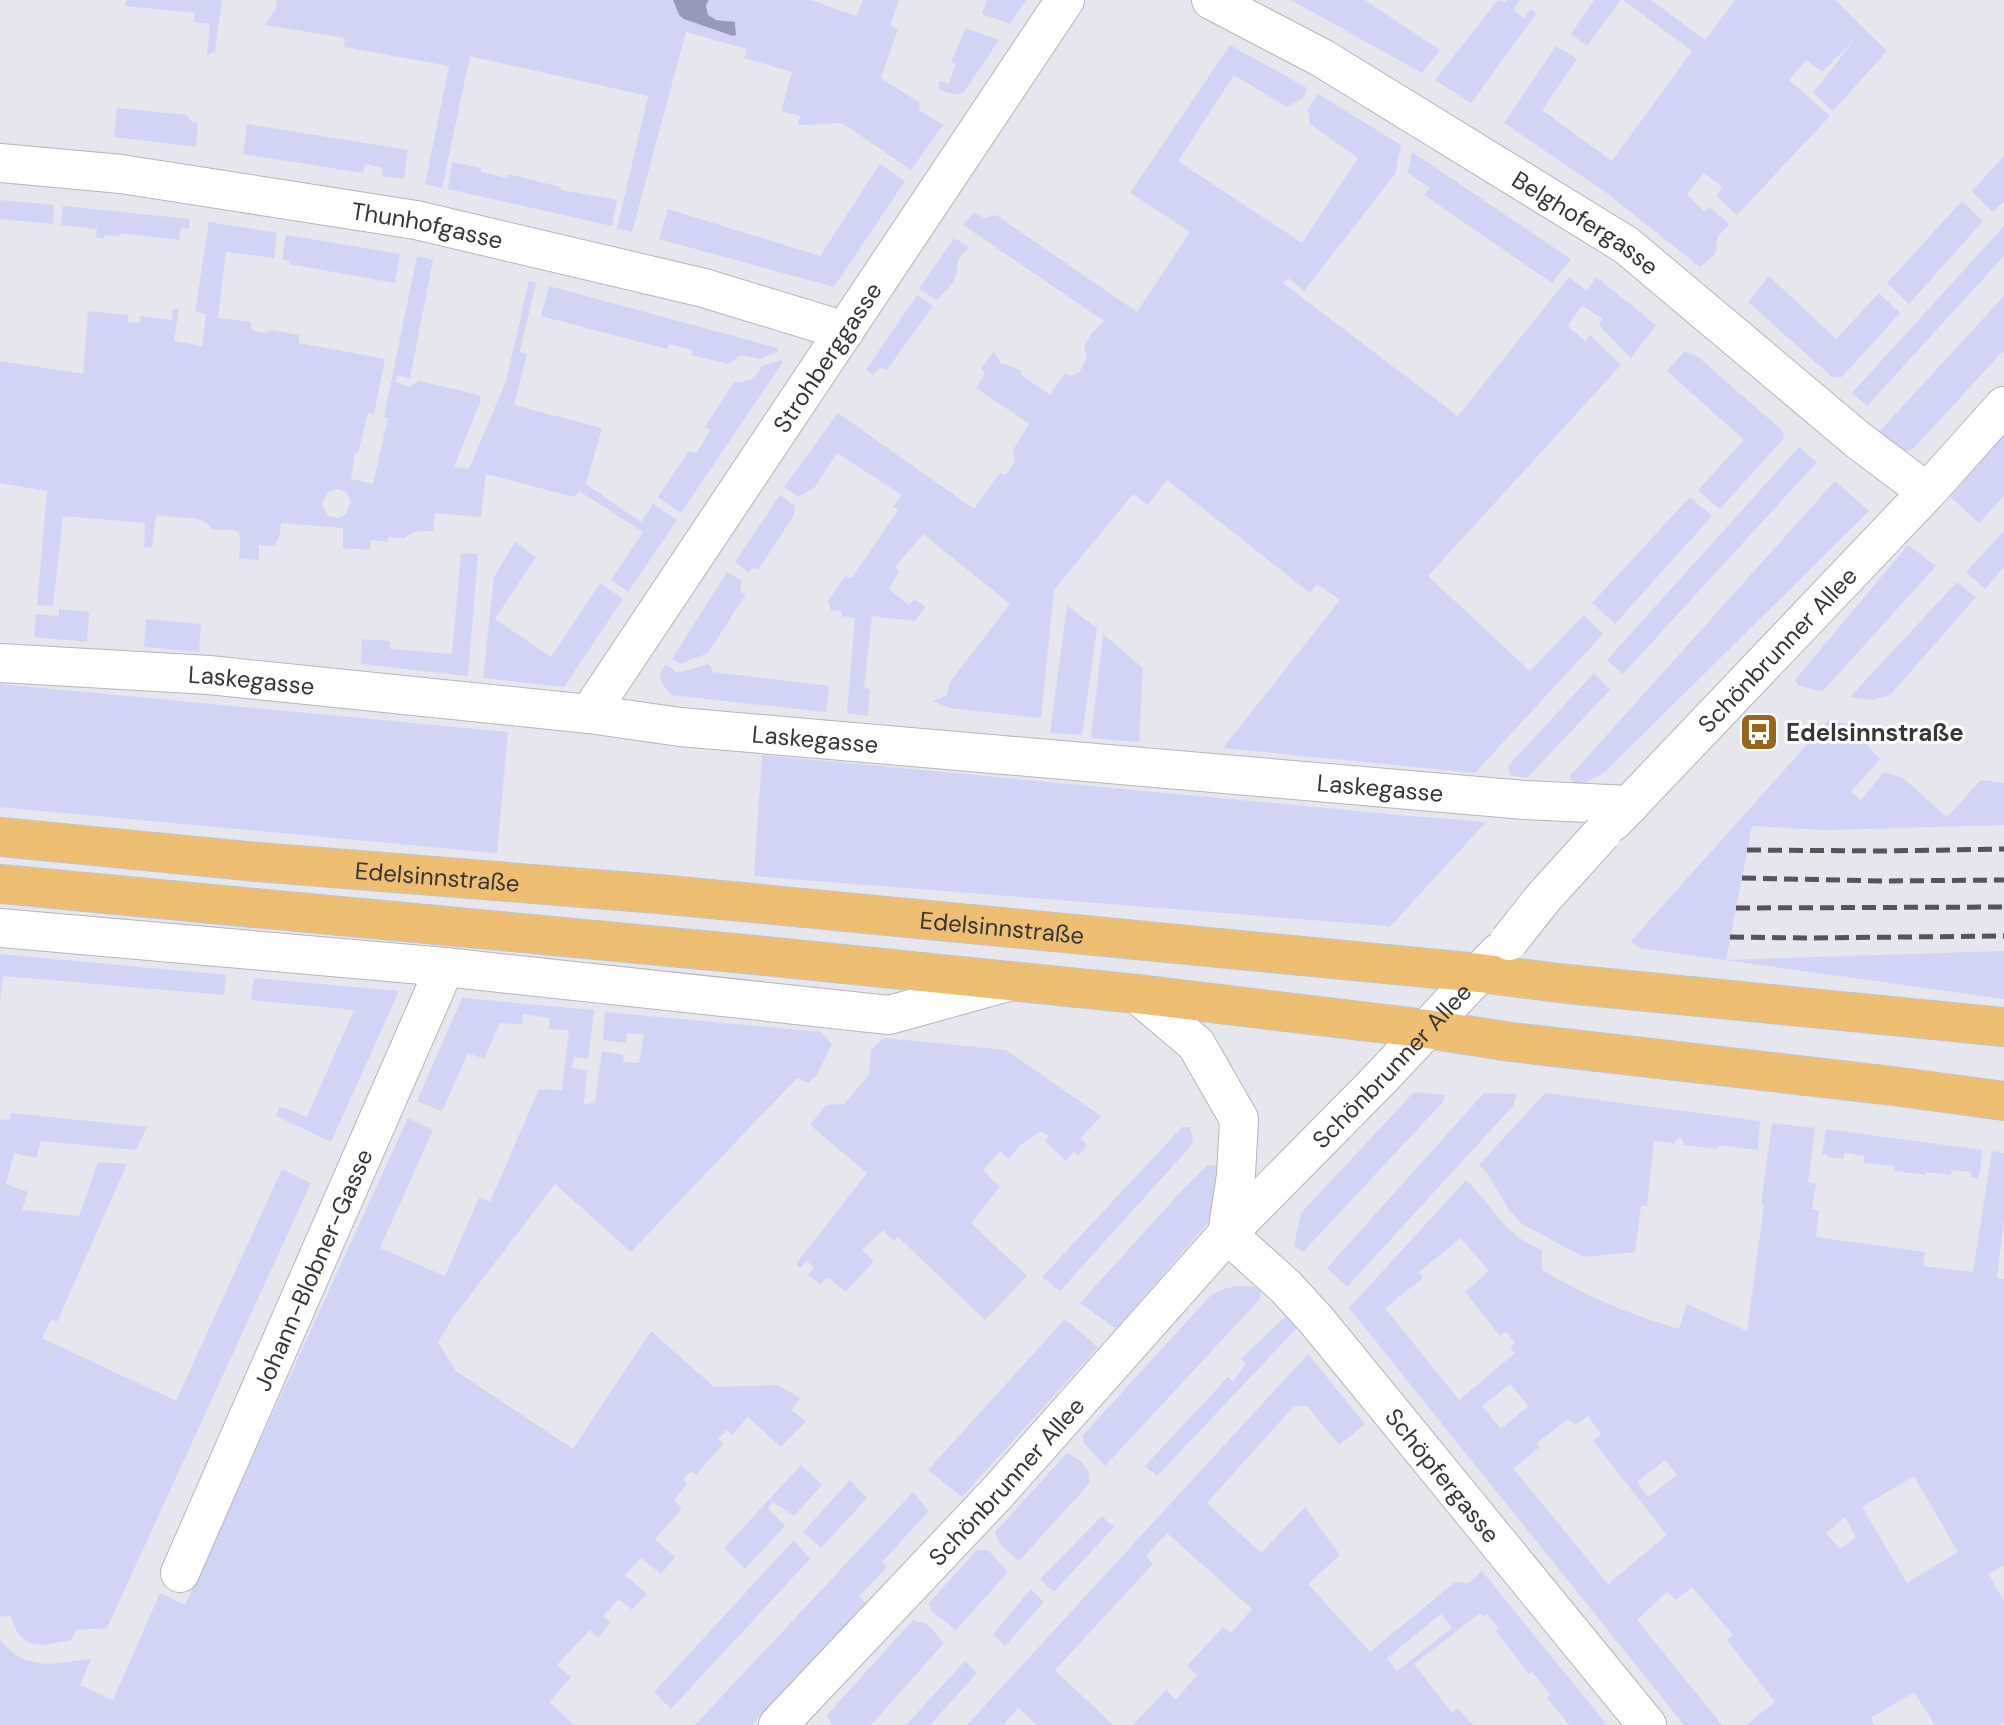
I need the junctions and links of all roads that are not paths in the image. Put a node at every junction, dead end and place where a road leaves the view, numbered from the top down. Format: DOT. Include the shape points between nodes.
graph roads {
  1 [pos="1065,0"];
  2 [pos="1211,0"];
  3 [pos="0,163"];
  4 [pos="845,331"];
  5 [pos="2004,405"];
  6 [pos="1927,492"];
  7 [pos="0,663"];
  8 [pos="589,714"];
  9 [pos="1630,805"];
  10 [pos="0,837"];
  11 [pos="0,884"];
  12 [pos="0,928"];
  13 [pos="445,967"];
  14 [pos="1479,973"];
  15 [pos="1010,981"];
  16 [pos="1137,994"];
  17 [pos="2004,1027"];
  18 [pos="1427,1029"];
  19 [pos="2004,1101"];
  20 [pos="1227,1234"];
  21 [pos="180,1573"];
  22 [pos="778,1725"];
  23 [pos="1647,1725"];
  1 -- 4 [label="street, Strohberggasse"];
  2 -- 6 [label="street, Belghofergasse" via="1322,58 1626,244 1858,440"];
  3 -- 4 [label="street, Thunhofgasse" via="121,174 416,220 704,288"];
  4 -- 8 [label="street, Strohberggasse"];
  5 -- 6 [label="street, Schönbrunner Allee"];
  6 -- 9 [label="street, Schönbrunner Allee"];
  7 -- 8 [label="street, Laskegasse" via="209,675"];
  8 -- 9 [label="street, Laskegasse" via="694,728 1525,800"];
  9 -- 14 [label="street, Schönbrunner Allee, bridge"];
  10 -- 14 [label="main road, Edelsinnstraße"];
  11 -- 15 [label="main road, Edelsinnstraße"];
  12 -- 13 [label="street, Edelsinnstraße"];
  13 -- 15 [label="street, Edelsinnstraße" via="888,1015"];
  13 -- 21 [label="street, Johann-Blobner-Gasse"];
  14 -- 17 [label="main road, Edelsinnstraße"];
  14 -- 18 [label="street, Schönbrunner Allee"];
  15 -- 16 [label="main road, Edelsinnstraße"];
  16 -- 18 [label="main road, Edelsinnstraße"];
  16 -- 20 [label="street" via="1196,1044 1239,1119"];
  18 -- 19 [label="main road, Edelsinnstraße"];
  18 -- 20 [label="street, Schönbrunner Allee"];
  20 -- 22 [label="street, Schönbrunner Allee" via="998,1492"];
  20 -- 23 [label="street, Schöpfergasse" via="1317,1321"];
}
